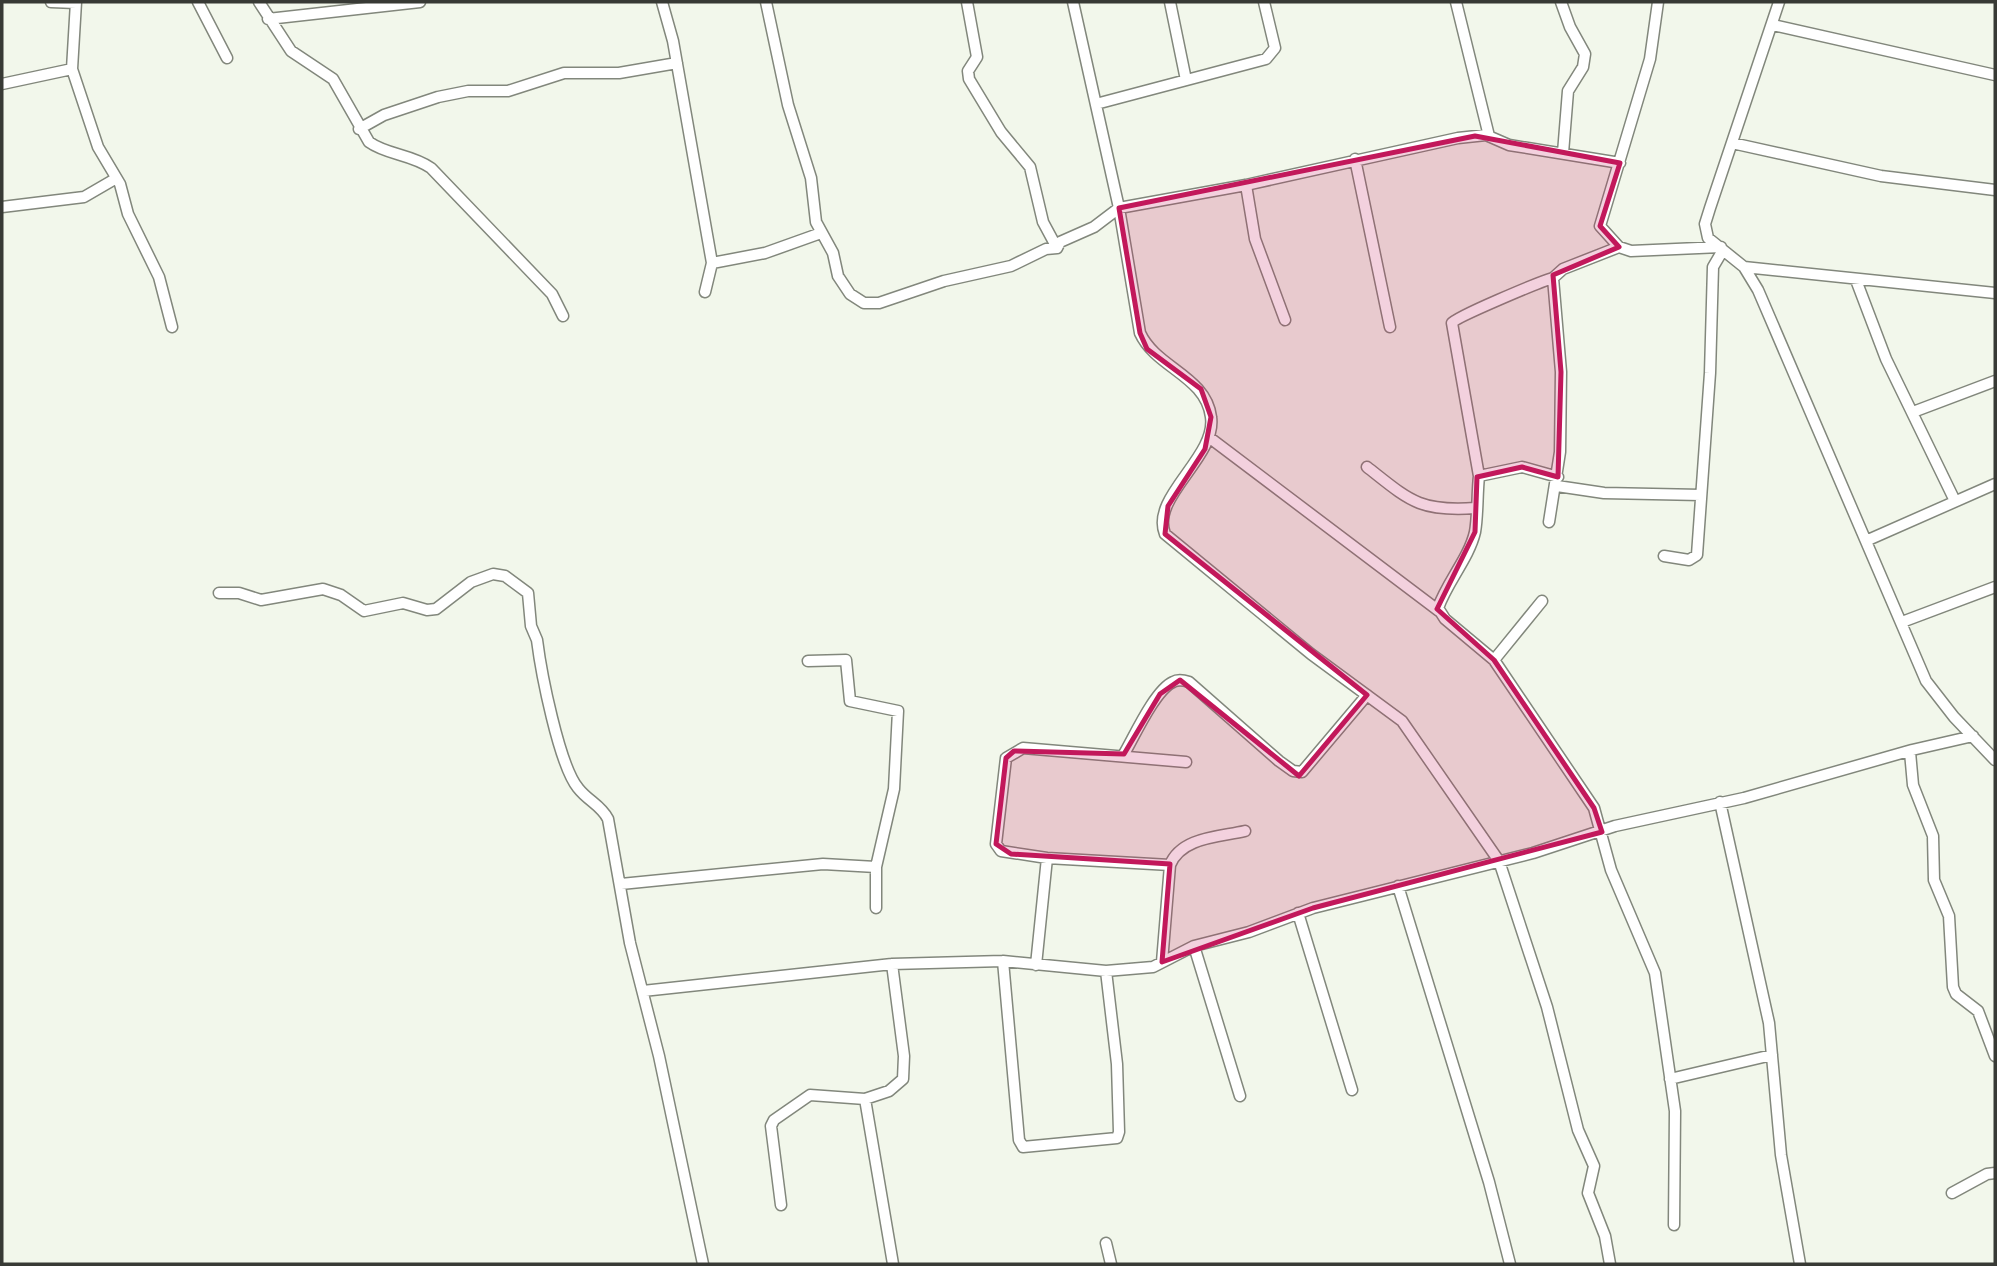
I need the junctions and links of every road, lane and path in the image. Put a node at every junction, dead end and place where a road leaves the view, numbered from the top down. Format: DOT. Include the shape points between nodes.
graph roads {
  1 [pos="51,2"];
  2 [pos="198,2"];
  3 [pos="259,2"];
  4 [pos="420,2"];
  5 [pos="663,2"];
  6 [pos="766,2"];
  7 [pos="967,2"];
  8 [pos="1073,2"];
  9 [pos="1170,2"];
  10 [pos="1264,2"];
  11 [pos="1456,2"];
  12 [pos="1561,2"];
  13 [pos="1658,2"];
  14 [pos="1779,2"];
  15 [pos="76,3"];
  16 [pos="268,19"];
  17 [pos="1773,25"];
  18 [pos="227,58"];
  19 [pos="677,63"];
  20 [pos="72,69"];
  21 [pos="1995,75"];
  22 [pos="1186,80"];
  23 [pos="2,84"];
  24 [pos="1096,104"];
  25 [pos="359,129"];
  26 [pos="1489,136"];
  27 [pos="1732,143"];
  28 [pos="1563,153"];
  29 [pos="1355,159"];
  30 [pos="1620,163"];
  31 [pos="116,179"];
  32 [pos="1246,185"];
  33 [pos="1995,190"];
  34 [pos="2,207"];
  35 [pos="1119,208"];
  36 [pos="821,233"];
  37 [pos="1619,247"];
  38 [pos="1057,248"];
  39 [pos="1723,248"];
  40 [pos="712,263"];
  41 [pos="1744,267"];
  42 [pos="1553,278"];
  43 [pos="1856,280"];
  44 [pos="705,292"];
  45 [pos="1995,293"];
  46 [pos="563,316"];
  47 [pos="1285,320"];
  48 [pos="172,327"];
  49 [pos="1390,327"];
  50 [pos="1995,381"];
  51 [pos="1913,412"];
  52 [pos="1210,438"];
  53 [pos="1367,467"];
  54 [pos="1479,477"];
  55 [pos="1557,482"];
  56 [pos="1995,484"];
  57 [pos="1701,495"];
  58 [pos="1955,501"];
  59 [pos="1475,508"];
  60 [pos="1549,522"];
  61 [pos="1868,540"];
  62 [pos="1664,556"];
  63 [pos="1995,587"];
  64 [pos="219,593"];
  65 [pos="1542,601"];
  66 [pos="1438,611"];
  67 [pos="1902,622"];
  68 [pos="1494,660"];
  69 [pos="808,661"];
  70 [pos="1367,695"];
  71 [pos="1973,736"];
  72 [pos="1910,752"];
  73 [pos="1124,754"];
  74 [pos="1995,760"];
  75 [pos="1186,762"];
  76 [pos="1720,802"];
  77 [pos="1245,831"];
  78 [pos="1602,832"];
  79 [pos="1047,858"];
  80 [pos="1499,861"];
  81 [pos="1170,865"];
  82 [pos="876,867"];
  83 [pos="621,884"];
  84 [pos="1398,886"];
  85 [pos="876,908"];
  86 [pos="1298,913"];
  87 [pos="1194,946"];
  88 [pos="1003,961"];
  89 [pos="1162,962"];
  90 [pos="891,964"];
  91 [pos="1036,965"];
  92 [pos="1106,971"];
  93 [pos="643,991"];
  94 [pos="1772,1055"];
  95 [pos="1995,1056"];
  96 [pos="1670,1079"];
  97 [pos="1352,1090"];
  98 [pos="1240,1096"];
  99 [pos="865,1099"];
  100 [pos="1995,1172"];
  101 [pos="1952,1193"];
  102 [pos="780,1205"];
  103 [pos="1674,1225"];
  104 [pos="1106,1243"];
  105 [pos="703,1264"];
  106 [pos="893,1264"];
  107 [pos="1111,1264"];
  108 [pos="1510,1264"];
  109 [pos="1610,1264"];
  110 [pos="1800,1264"];
  1 -- 15 [label="street"];
  2 -- 18 [label="street"];
  3 -- 16 [label="street"];
  4 -- 16 [label="street"];
  5 -- 19 [label="street"];
  6 -- 36 [label="street"];
  7 -- 38 [label="street" via="977,57 968,71 969,79 1001,132 1030,167 1043,222"];
  8 -- 24 [label="street"];
  9 -- 22 [label="street"];
  10 -- 22 [label="street" via="1275,48 1272,54"];
  11 -- 26 [label="street"];
  12 -- 28 [label="street" via="1585,54 1583,67 1568,91"];
  13 -- 30 [label="street" via="1650,59"];
  14 -- 17 [label="street"];
  15 -- 20 [label="street"];
  16 -- 25 [label="street" via="296,56 332,79"];
  17 -- 21 [label="street"];
  17 -- 27 [label="street"];
  19 -- 25 [label="street" via="619,73 564,72 502,92 468,91 438,97 384,114"];
  19 -- 40 [label="street"];
  20 -- 23 [label="street"];
  20 -- 31 [label="street" via="98,147"];
  22 -- 24 [label="street"];
  24 -- 35 [label="street"];
  25 -- 46 [label="street" via="376,147 411,156 431,168 552,294"];
  26 -- 28 [label="street" via="1508,145"];
  26 -- 29 [label="street"];
  27 -- 33 [label="street" via="1881,176"];
  27 -- 39 [label="street" via="1705,224 1708,237"];
  28 -- 30 [label="street"];
  29 -- 32 [label="street"];
  29 -- 49 [label="street"];
  30 -- 37 [label="street" via="1600,226"];
  31 -- 34 [label="street" via="84,197"];
  31 -- 48 [label="street" via="159,277"];
  32 -- 35 [label="street"];
  32 -- 47 [label="street" via="1255,239"];
  35 -- 38 [label="street"];
  35 -- 52 [label="street" via="1140,332 1147,349 1201,389 1211,417"];
  36 -- 38 [label="street" via="842,284 857,300 872,305 944,281 1011,266"];
  36 -- 40 [label="street" via="765,253"];
  37 -- 39 [label="street" via="1631,251"];
  37 -- 42 [label="street" via="1563,269"];
  39 -- 41 [label="street"];
  39 -- 57 [label="street" via="1713,267"];
  40 -- 44 [label="street"];
  41 -- 43 [label="street"];
  41 -- 61 [label="street"];
  42 -- 54 [label="street" via="1463,313 1452,323"];
  42 -- 55 [label="street" via="1561,372"];
  43 -- 45 [label="street"];
  43 -- 51 [label="street" via="1886,359"];
  50 -- 51 [label="street"];
  51 -- 58 [label="street"];
  52 -- 66 [label="street"];
  52 -- 70 [label="street" via="1168,506 1162,527 1165,534"];
  53 -- 59 [label="street" via="1417,503 1447,511"];
  54 -- 55 [label="street" via="1522,467"];
  54 -- 59 [label="street"];
  55 -- 57 [label="street" via="1605,493"];
  55 -- 60 [label="street"];
  56 -- 58 [label="street"];
  57 -- 62 [label="street" via="1697,555 1689,561"];
  58 -- 61 [label="street"];
  59 -- 66 [label="street" via="1475,532"];
  61 -- 67 [label="street"];
  63 -- 67 [label="street"];
  64 -- 83 [label="street" via="261,600 323,589 341,594 364,611 403,603 427,610 436,609 483,577 505,576 517,583 528,593 531,626 567,768 579,789 602,807 608,819"];
  65 -- 68 [label="street"];
  66 -- 68 [label="street"];
  67 -- 71 [label="street" via="1931,691"];
  68 -- 78 [label="street" via="1594,808"];
  69 -- 82 [label="street" via="846,660 850,701 898,710 894,789"];
  70 -- 73 [label="street" via="1302,772 1279,761 1189,682 1180,680 1171,682 1160,694"];
  70 -- 80 [label="street" via="1415,737"];
  71 -- 72 [label="street"];
  71 -- 74 [label="street"];
  72 -- 76 [label="street"];
  72 -- 95 [label="street" via="1913,785 1933,836 1934,880 1949,916 1953,987 1978,1011"];
  73 -- 75 [label="street"];
  73 -- 79 [label="street" via="1023,748 1006,758 996,844 1010,854"];
  76 -- 78 [label="street"];
  76 -- 94 [label="street" via="1769,1023"];
  77 -- 81 [label="street" via="1180,848"];
  78 -- 80 [label="street"];
  78 -- 96 [label="street" via="1611,870 1655,973"];
  79 -- 81 [label="street"];
  79 -- 91 [label="street"];
  80 -- 84 [label="street"];
  80 -- 109 [label="street" via="1546,1007 1578,1129 1594,1166 1588,1193"];
  81 -- 89 [label="street"];
  82 -- 83 [label="street" via="823,864"];
  82 -- 85 [label="street"];
  83 -- 93 [label="street"];
  84 -- 86 [label="street"];
  84 -- 108 [label="street"];
  86 -- 87 [label="street"];
  86 -- 97 [label="street"];
  87 -- 89 [label="street"];
  87 -- 98 [label="street"];
  88 -- 90 [label="street"];
  88 -- 91 [label="street"];
  88 -- 92 [label="street" via="1023,1147 1117,1138 1117,1063"];
  89 -- 92 [label="street" via="1153,967"];
  90 -- 93 [label="street"];
  90 -- 99 [label="street" via="903,1079 889,1091"];
  91 -- 92 [label="street"];
  93 -- 105 [label="street"];
  94 -- 96 [label="street"];
  94 -- 110 [label="street" via="1780,1155"];
  96 -- 103 [label="street" via="1676,1133"];
  99 -- 102 [label="street" via="810,1095 774,1120"];
  99 -- 106 [label="street"];
  100 -- 101 [label="street"];
  104 -- 107 [label="street"];
}
